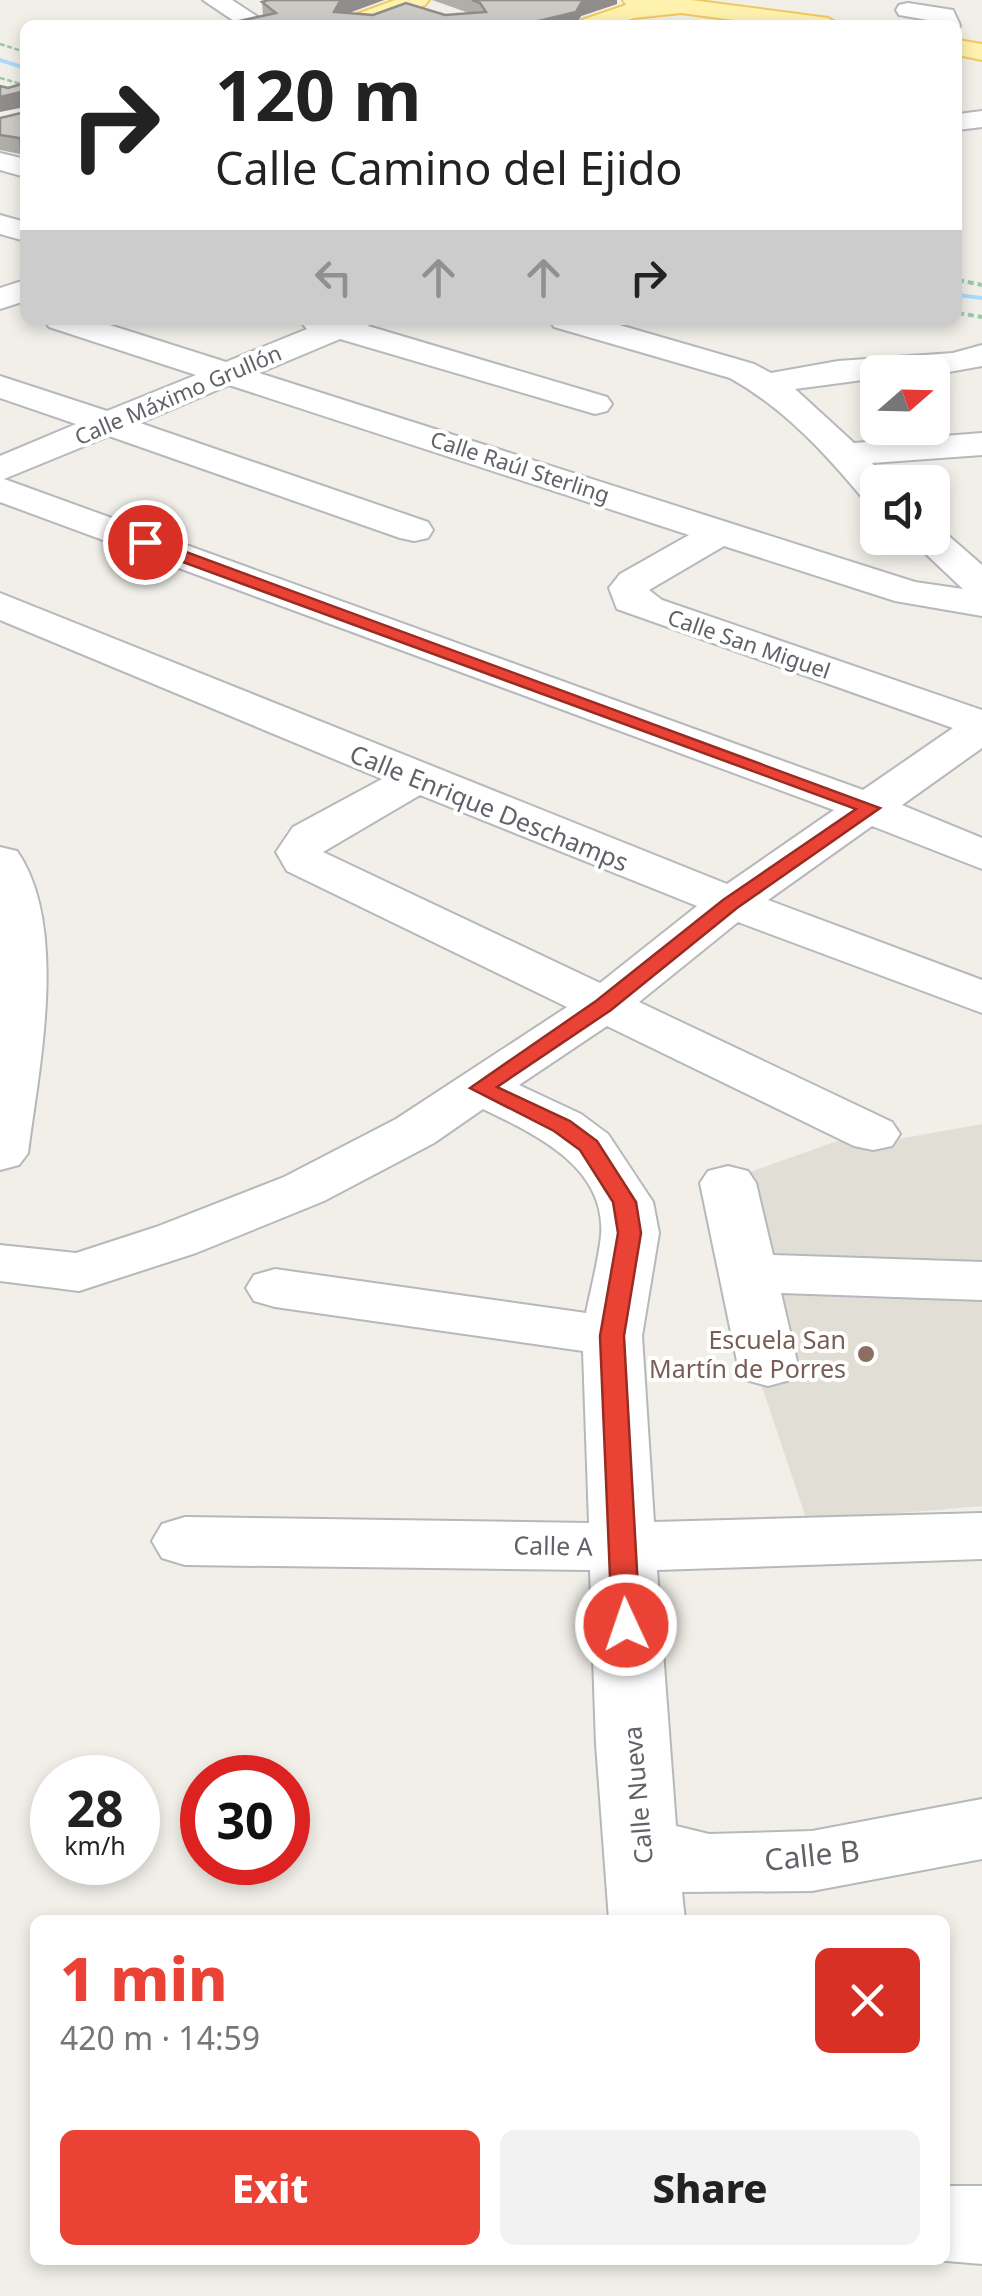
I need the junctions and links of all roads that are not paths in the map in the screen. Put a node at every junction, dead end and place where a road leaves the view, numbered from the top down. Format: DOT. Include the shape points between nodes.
graph roads {
  1 [pos="215,0"];
  2 [pos="635,0"];
  3 [pos="958,0"];
  4 [pos="412,3"];
  5 [pos="692,7"];
  6 [pos="921,14"];
  7 [pos="438,15"];
  8 [pos="249,20"];
  9 [pos="364,20"];
  10 [pos="606,20"];
  11 [pos="790,20"];
  12 [pos="78,325"];
  13 [pos="329,325"];
  14 [pos="345,325"];
  15 [pos="599,325"];
  16 [pos="974,328"];
  17 [pos="144,346"];
  18 [pos="232,374"];
  19 [pos="768,384"];
  20 [pos="12,390"];
  21 [pos="595,404"];
  22 [pos="110,423"];
  23 [pos="982,444"];
  24 [pos="846,454"];
  25 [pos="0,470"];
  26 [pos="860,471"];
  27 [pos="0,490"];
  28 [pos="414,530"];
  29 [pos="721,532"];
  30 [pos="948,555"];
  31 [pos="982,585"];
  32 [pos="982,604"];
  33 [pos="0,605"];
  34 [pos="982,726"];
  35 [pos="417,780"];
  36 [pos="870,808"];
  37 [pos="982,855"];
  38 [pos="5,882"];
  39 [pos="730,904"];
  40 [pos="982,998"];
  41 [pos="604,1006"];
  42 [pos="481,1088"];
  43 [pos="873,1134"];
  44 [pos="0,1153"];
  45 [pos="728,1183"];
  46 [pos="0,1263"];
  47 [pos="748,1273"];
  48 [pos="982,1281"];
  49 [pos="275,1288"];
  50 [pos="612,1336"];
  51 [pos="768,1366"];
  52 [pos="982,1536"];
  53 [pos="184,1542"];
  54 [pos="621,1547"];
  55 [pos="982,1830"];
  56 [pos="644,1845"];
  57 [pos="648,1915"];
  58 [pos="950,2225"];
  59 [pos="982,2226"];
  1 -- 8 [label="street"];
  2 -- 5 [label="main road"];
  3 -- 6 [label="street" via="957,6"];
  4 -- 7 [label="street"];
  4 -- 9 [label="main road"];
  5 -- 10 [label="main road"];
  5 -- 11 [label="main road"];
  12 -- 17 [label="street, Calle Raúl Sterling"];
  13 -- 18 [label="street, Calle Máximo Grullón"];
  14 -- 21 [label="street"];
  15 -- 19 [label="street"];
  16 -- 19 [label="street" via="956,363 838,371"];
  17 -- 18 [label="street, Calle Raúl Sterling"];
  17 -- 20 [label="street"];
  18 -- 22 [label="street, Calle Máximo Grullón"];
  18 -- 29 [label="street, Calle Raúl Sterling"];
  19 -- 24 [label="street"];
  20 -- 22 [label="street"];
  22 -- 25 [label="street, Calle Máximo Grullón"];
  22 -- 28 [label="street"];
  23 -- 24 [label="street"];
  24 -- 26 [label="street"];
  27 -- 36 [label="street"];
  29 -- 32 [label="street, Calle Raúl Sterling" via="909,593"];
  29 -- 34 [label="street, Calle San Miguel" via="634,582 631,600"];
  30 -- 31 [label="street"];
  33 -- 35 [label="street, Calle Enrique Deschamps"];
  34 -- 36 [label="street"];
  35 -- 39 [label="street, Calle Enrique Deschamps"];
  35 -- 41 [label="street" via="308,837 299,852 304,861"];
  36 -- 37 [label="street"];
  36 -- 39 [label="street"];
  38 -- 44 [label="street" via="22,1007"];
  39 -- 40 [label="street, Calle Enrique Deschamps"];
  39 -- 41 [label="street"];
  41 -- 42 [label="street"];
  41 -- 43 [label="street"];
  42 -- 46 [label="street" via="304,1188 176,1240 79,1272"];
  42 -- 50 [label="street, Calle Nueva" via="589,1146 625,1202 630,1233"];
  45 -- 47 [label="street"];
  47 -- 48 [label="street"];
  47 -- 51 [label="street"];
  49 -- 50 [label="street"];
  50 -- 54 [label="street, Calle Nueva"];
  52 -- 54 [label="street, Calle A"];
  53 -- 54 [label="street, Calle A"];
  54 -- 56 [label="street, Calle Nueva"];
  55 -- 56 [label="street, Calle B" via="812,1861 709,1864"];
  56 -- 57 [label="street, Calle Nueva"];
  58 -- 59 [label="street"];
}
